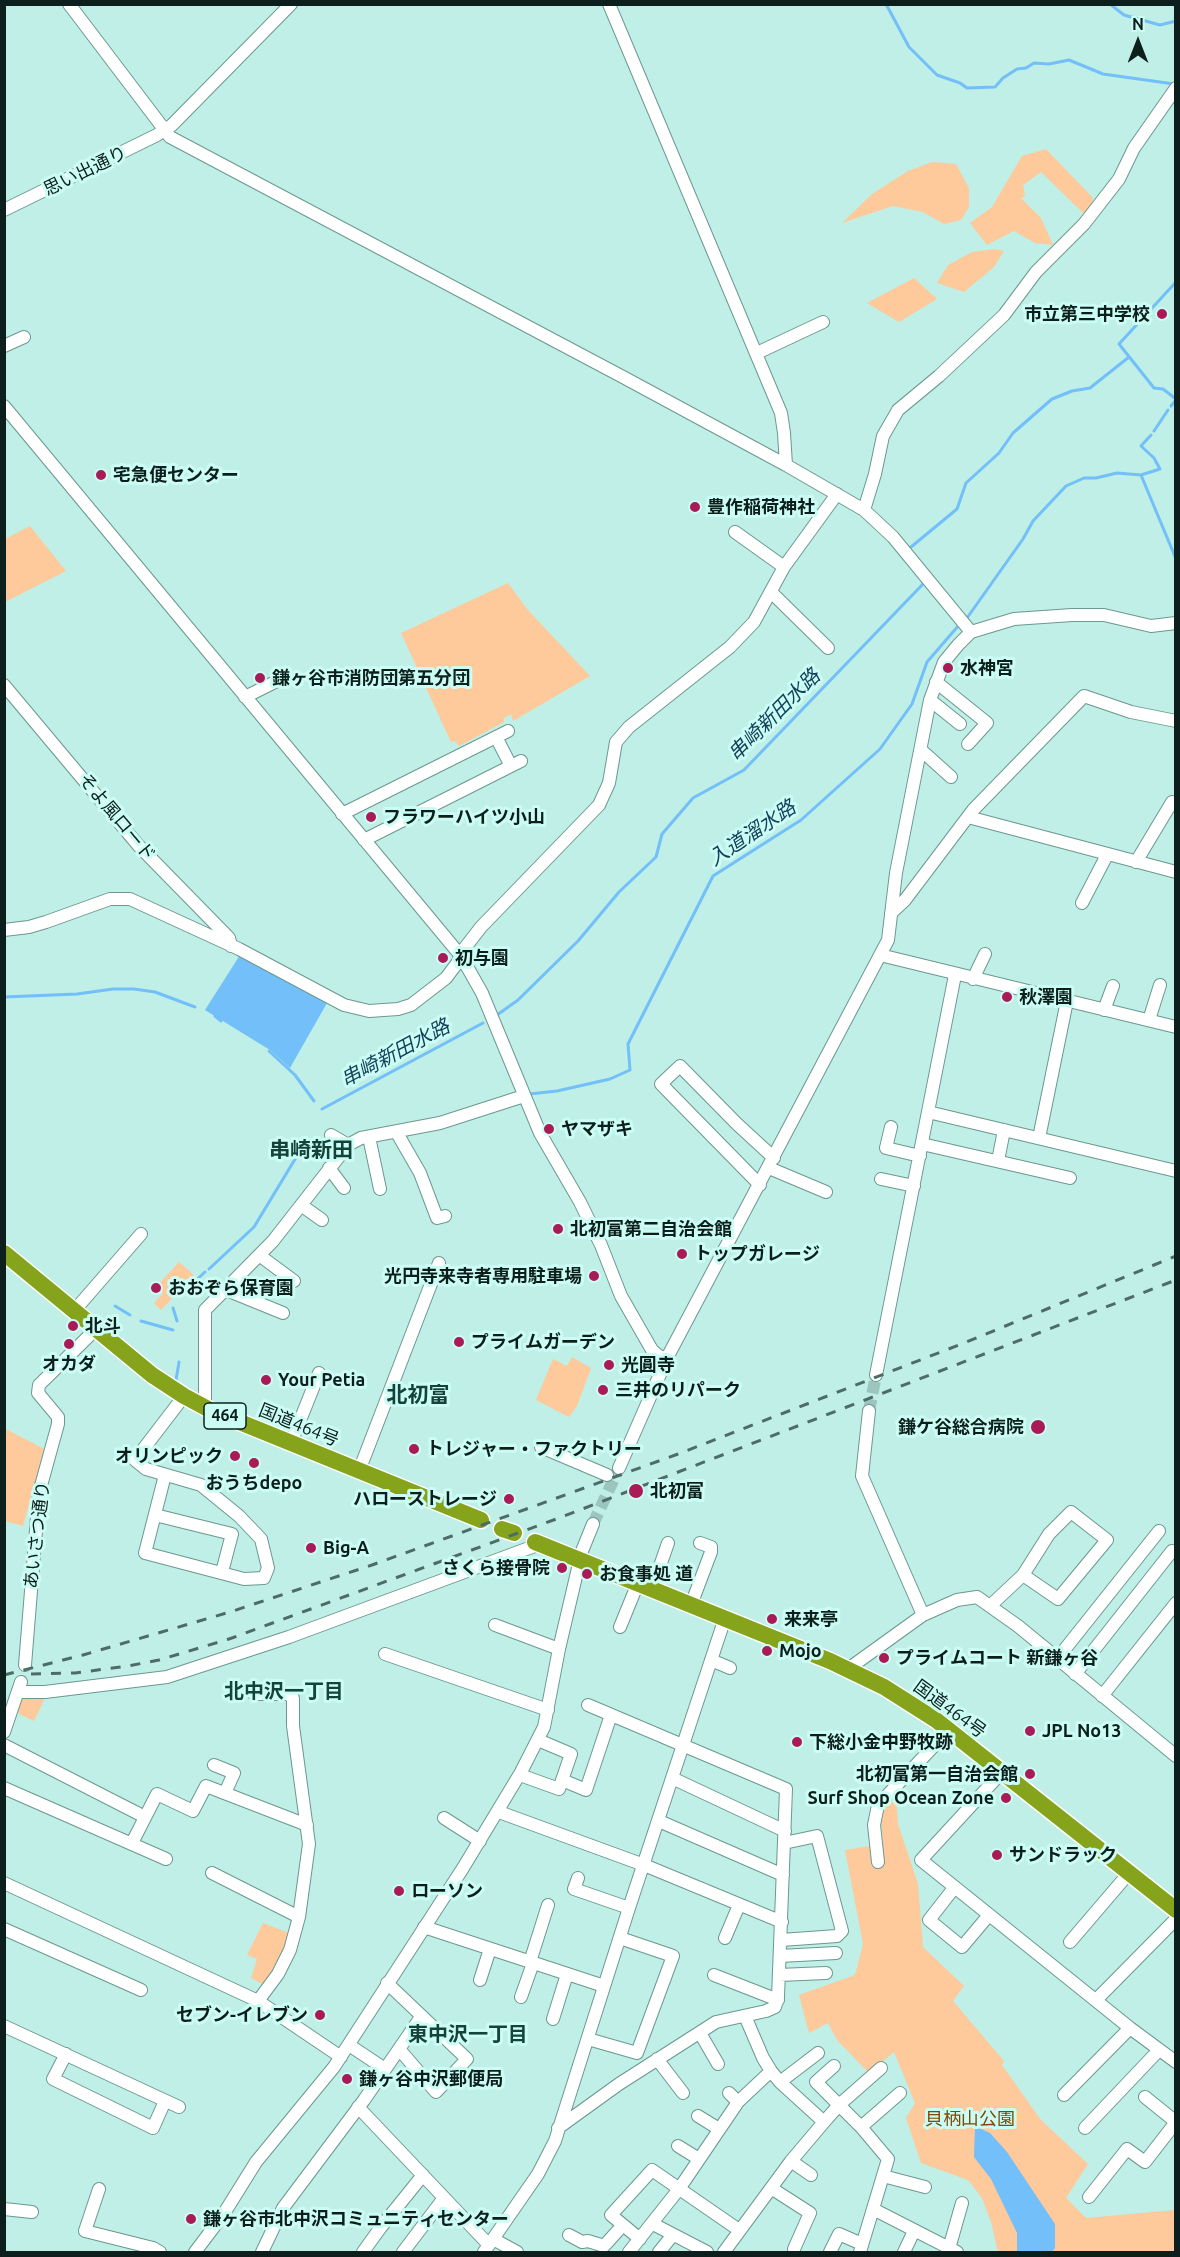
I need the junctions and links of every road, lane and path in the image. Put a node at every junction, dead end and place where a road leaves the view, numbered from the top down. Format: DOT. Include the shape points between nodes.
graph roads {
  1 [pos="69,4"];
  2 [pos="291,4"];
  3 [pos="609,4"];
  4 [pos="1176,88"];
  5 [pos="164,130"];
  6 [pos="4,210"];
  7 [pos="823,322"];
  8 [pos="24,337"];
  9 [pos="4,346"];
  10 [pos="757,353"];
  11 [pos="4,406"];
  12 [pos="786,465"];
  13 [pos="837,494"];
  14 [pos="864,510"];
  15 [pos="735,532"];
  16 [pos="784,567"];
  17 [pos="772,593"];
  18 [pos="1176,623"];
  19 [pos="971,632"];
  20 [pos="828,648"];
  21 [pos="275,682"];
  22 [pos="936,682"];
  23 [pos="4,685"];
  24 [pos="245,697"];
  25 [pos="930,700"];
  26 [pos="1176,721"];
  27 [pos="960,724"];
  28 [pos="508,730"];
  29 [pos="496,736"];
  30 [pos="968,744"];
  31 [pos="921,750"];
  32 [pos="951,777"];
  33 [pos="1172,802"];
  34 [pos="342,814"];
  35 [pos="968,817"];
  36 [pos="364,840"];
  37 [pos="1107,855"];
  38 [pos="1136,862"];
  39 [pos="1176,872"];
  40 [pos="1082,903"];
  41 [pos="891,913"];
  42 [pos="4,930"];
  43 [pos="231,946"];
  44 [pos="985,954"];
  45 [pos="880,955"];
  46 [pos="461,956"];
  47 [pos="955,975"];
  48 [pos="973,979"];
  49 [pos="1160,985"];
  50 [pos="1113,986"];
  51 [pos="1067,1001"];
  52 [pos="1104,1010"];
  53 [pos="1149,1020"];
  54 [pos="1176,1027"];
  55 [pos="524,1096"];
  56 [pos="928,1112"];
  57 [pos="891,1127"];
  58 [pos="1004,1130"];
  59 [pos="398,1133"];
  60 [pos="331,1135"];
  61 [pos="369,1137"];
  62 [pos="1039,1138"];
  63 [pos="348,1145"];
  64 [pos="921,1150"];
  65 [pos="998,1161"];
  66 [pos="771,1163"];
  67 [pos="329,1167"];
  68 [pos="1176,1171"];
  69 [pos="1070,1178"];
  70 [pos="881,1179"];
  71 [pos="760,1185"];
  72 [pos="914,1186"];
  73 [pos="344,1188"];
  74 [pos="380,1189"];
  75 [pos="826,1192"];
  76 [pos="301,1204"];
  77 [pos="445,1216"];
  78 [pos="322,1220"];
  79 [pos="141,1234"];
  80 [pos="4,1252"];
  81 [pos="259,1255"];
  82 [pos="439,1263"];
  83 [pos="294,1281"];
  84 [pos="224,1289"];
  85 [pos="74,1311"];
  86 [pos="283,1313"];
  87 [pos="96,1329"];
  88 [pos="668,1359"];
  89 [pos="319,1373"];
  90 [pos="876,1375"];
  91 [pos="184,1396"];
  92 [pos="205,1407"];
  93 [pos="869,1411"];
  94 [pos="291,1443"];
  95 [pos="541,1447"];
  96 [pos="619,1468"];
  97 [pos="359,1471"];
  98 [pos="165,1475"];
  99 [pos="607,1475"];
  100 [pos="154,1515"];
  101 [pos="481,1520"];
  102 [pos="593,1524"];
  103 [pos="1159,1531"];
  104 [pos="538,1543"];
  105 [pos="668,1543"];
  106 [pos="700,1543"];
  107 [pos="1172,1551"];
  108 [pos="580,1560"];
  109 [pos="222,1572"];
  110 [pos="1023,1575"];
  111 [pos="645,1586"];
  112 [pos="1176,1603"];
  113 [pos="691,1605"];
  114 [pos="991,1605"];
  115 [pos="923,1615"];
  116 [pos="726,1618"];
  117 [pos="495,1625"];
  118 [pos="620,1627"];
  119 [pos="559,1649"];
  120 [pos="385,1654"];
  121 [pos="1057,1659"];
  122 [pos="711,1660"];
  123 [pos="25,1665"];
  124 [pos="730,1668"];
  125 [pos="848,1669"];
  126 [pos="1075,1674"];
  127 [pos="254,1694"];
  128 [pos="1102,1696"];
  129 [pos="588,1705"];
  130 [pos="548,1710"];
  131 [pos="611,1715"];
  132 [pos="5,1730"];
  133 [pos="949,1730"];
  134 [pos="538,1740"];
  135 [pos="4,1745"];
  136 [pos="682,1746"];
  137 [pos="1176,1755"];
  138 [pos="214,1765"];
  139 [pos="1002,1772"];
  140 [pos="520,1775"];
  141 [pos="672,1779"];
  142 [pos="562,1780"];
  143 [pos="4,1788"];
  144 [pos="225,1793"];
  145 [pos="498,1812"];
  146 [pos="145,1817"];
  147 [pos="444,1818"];
  148 [pos="659,1821"];
  149 [pos="307,1825"];
  150 [pos="785,1837"];
  151 [pos="480,1841"];
  152 [pos="132,1843"];
  153 [pos="166,1859"];
  154 [pos="878,1862"];
  155 [pos="645,1865"];
  156 [pos="1129,1872"];
  157 [pos="212,1873"];
  158 [pos="783,1875"];
  159 [pos="578,1878"];
  160 [pos="4,1883"];
  161 [pos="954,1888"];
  162 [pos="548,1905"];
  163 [pos="739,1905"];
  164 [pos="629,1908"];
  165 [pos="1176,1910"];
  166 [pos="989,1915"];
  167 [pos="299,1917"];
  168 [pos="1176,1919"];
  169 [pos="782,1922"];
  170 [pos="424,1928"];
  171 [pos="4,1929"];
  172 [pos="620,1938"];
  173 [pos="724,1938"];
  174 [pos="781,1940"];
  175 [pos="1070,1942"];
  176 [pos="490,1949"];
  177 [pos="836,1953"];
  178 [pos="780,1956"];
  179 [pos="531,1962"];
  180 [pos="826,1973"];
  181 [pos="567,1974"];
  182 [pos="714,1975"];
  183 [pos="779,1975"];
  184 [pos="480,1980"];
  185 [pos="387,1983"];
  186 [pos="604,1986"];
  187 [pos="141,1990"];
  188 [pos="521,1997"];
  189 [pos="777,2000"];
  190 [pos="1096,2000"];
  191 [pos="258,2001"];
  192 [pos="745,2016"];
  193 [pos="421,2017"];
  194 [pos="553,2019"];
  195 [pos="4,2026"];
  196 [pos="1130,2028"];
  197 [pos="700,2032"];
  198 [pos="588,2038"];
  199 [pos="349,2045"];
  200 [pos="399,2049"];
  201 [pos="1159,2050"];
  202 [pos="818,2053"];
  203 [pos="66,2054"];
  204 [pos="341,2057"];
  205 [pos="657,2059"];
  206 [pos="1176,2062"];
  207 [pos="718,2064"];
  208 [pos="834,2066"];
  209 [pos="881,2068"];
  210 [pos="385,2069"];
  211 [pos="771,2071"];
  212 [pos="780,2082"];
  213 [pos="683,2093"];
  214 [pos="900,2093"];
  215 [pos="1064,2095"];
  216 [pos="1145,2097"];
  217 [pos="165,2101"];
  218 [pos="839,2105"];
  219 [pos="358,2107"];
  220 [pos="179,2108"];
  221 [pos="698,2116"];
  222 [pos="824,2122"];
  223 [pos="1176,2122"];
  224 [pos="861,2127"];
  225 [pos="558,2128"];
  226 [pos="1085,2128"];
  227 [pos="719,2129"];
  228 [pos="678,2145"];
  229 [pos="699,2159"];
  230 [pos="791,2161"];
  231 [pos="423,2175"];
  232 [pos="811,2175"];
  233 [pos="882,2176"];
  234 [pos="925,2187"];
  235 [pos="771,2188"];
  236 [pos="99,2189"];
  237 [pos="679,2189"];
  238 [pos="1089,2197"];
  239 [pos="444,2198"];
  240 [pos="962,2203"];
  241 [pos="4,2209"];
  242 [pos="873,2210"];
  243 [pos="32,2212"];
  244 [pos="652,2224"];
  245 [pos="623,2225"];
  246 [pos="739,2230"];
  247 [pos="914,2231"];
  248 [pos="569,2235"];
  249 [pos="672,2236"];
  250 [pos="639,2239"];
  251 [pos="489,2246"];
  252 [pos="861,2248"];
  253 [pos="794,2249"];
  254 [pos="951,2251"];
  255 [pos="160,2253"];
  256 [pos="195,2253"];
  257 [pos="262,2253"];
  258 [pos="363,2253"];
  259 [pos="403,2253"];
  260 [pos="517,2253"];
  261 [pos="629,2253"];
  262 [pos="659,2253"];
  263 [pos="707,2253"];
  264 [pos="724,2253"];
  265 [pos="830,2253"];
  266 [pos="904,2253"];
  1 -- 5 [label="street"];
  2 -- 5 [label="street, 思い出通り"];
  3 -- 10 [label="street"];
  4 -- 14 [label="street" via="1134,148 1119,179 1084,224 1036,272 1004,315 898,410 884,436"];
  5 -- 6 [label="street, 思い出通り"];
  5 -- 12 [label="street" via="170,137"];
  7 -- 10 [label="street"];
  8 -- 9 [label="street"];
  10 -- 12 [label="street" via="781,413"];
  11 -- 24 [label="street"];
  12 -- 13 [label="street"];
  13 -- 14 [label="street"];
  13 -- 16 [label="street"];
  14 -- 19 [label="street" via="893,537"];
  15 -- 16 [label="street"];
  16 -- 17 [label="street"];
  17 -- 20 [label="street"];
  17 -- 46 [label="street" via="754,622 730,647 628,728 616,742 609,783 599,805 481,927"];
  18 -- 19 [label="street" via="1151,626 1104,615 1072,615 1014,620"];
  19 -- 22 [label="street" via="944,662"];
  21 -- 24 [label="street"];
  22 -- 25 [label="street"];
  22 -- 30 [label="street" via="987,723"];
  23 -- 43 [label="street, そよ風ロード" via="138,844 229,938"];
  24 -- 34 [label="street"];
  25 -- 27 [label="street"];
  25 -- 31 [label="street"];
  26 -- 35 [label="street" via="1131,712 1084,696"];
  28 -- 29 [label="street"];
  29 -- 34 [label="street"];
  29 -- 36 [label="street" via="516,763"];
  31 -- 32 [label="street"];
  31 -- 41 [label="street"];
  33 -- 38 [label="street"];
  34 -- 36 [label="street"];
  35 -- 37 [label="street"];
  35 -- 41 [label="street"];
  36 -- 46 [label="street"];
  37 -- 38 [label="street"];
  37 -- 40 [label="street"];
  38 -- 39 [label="street"];
  41 -- 45 [label="street" via="888,940"];
  42 -- 43 [label="street" via="28,927 119,898 130,899"];
  43 -- 46 [label="street" via="344,1005 369,1011 411,1005 446,978"];
  44 -- 48 [label="street"];
  45 -- 47 [label="street"];
  45 -- 66 [label="street"];
  46 -- 55 [label="street" via="482,993"];
  47 -- 48 [label="street"];
  47 -- 56 [label="street"];
  48 -- 51 [label="street"];
  49 -- 53 [label="street"];
  50 -- 52 [label="street"];
  51 -- 52 [label="street"];
  51 -- 62 [label="street"];
  52 -- 53 [label="street"];
  53 -- 54 [label="street"];
  55 -- 59 [label="street" via="440,1124"];
  55 -- 88 [label="street" via="540,1133 589,1219 640,1333 652,1350"];
  56 -- 58 [label="street"];
  56 -- 64 [label="street"];
  57 -- 64 [label="street" via="886,1148"];
  58 -- 62 [label="street"];
  58 -- 65 [label="street"];
  59 -- 61 [label="street"];
  59 -- 77 [label="street" via="420,1173 437,1218"];
  60 -- 63 [label="street"];
  61 -- 63 [label="street"];
  61 -- 74 [label="street"];
  62 -- 68 [label="street"];
  63 -- 67 [label="street"];
  64 -- 65 [label="street"];
  64 -- 72 [label="street"];
  65 -- 69 [label="street"];
  66 -- 71 [label="street"];
  66 -- 71 [label="street" via="680,1066 661,1084"];
  66 -- 75 [label="street"];
  67 -- 73 [label="street"];
  67 -- 76 [label="street"];
  70 -- 72 [label="street"];
  71 -- 88 [label="street"];
  72 -- 90 [label="street"];
  76 -- 78 [label="street"];
  76 -- 81 [label="street"];
  79 -- 85 [label="street"];
  80 -- 85 [label="highway, 国道464号 / 464"];
  81 -- 83 [label="street"];
  81 -- 84 [label="street"];
  82 -- 97 [label="street"];
  84 -- 86 [label="street"];
  84 -- 92 [label="street" via="208,1305 204,1317"];
  85 -- 87 [label="highway, 国道464号 / 464"];
  87 -- 91 [label="highway, 国道464号 / 464" via="158,1380"];
  87 -- 123 [label="street, あいさつ通り" via="39,1385 38,1393 58,1417 58,1424 39,1493"];
  88 -- 96 [label="street"];
  89 -- 94 [label="street"];
  91 -- 92 [label="highway, 国道464号 / 464"];
  91 -- 98 [label="street" via="135,1460 146,1469"];
  92 -- 94 [label="highway, 国道464号 / 464"];
  93 -- 115 [label="street" via="862,1476"];
  94 -- 97 [label="highway, 国道464号 / 464"];
  95 -- 99 [label="street"];
  97 -- 101 [label="highway, 国道464号 / 464"];
  98 -- 100 [label="street"];
  98 -- 109 [label="street" via="201,1485 261,1539 267,1568 264,1578 244,1579"];
  100 -- 109 [label="street" via="145,1553"];
  100 -- 109 [label="street" via="232,1534"];
  102 -- 108 [label="street"];
  103 -- 121 [label="street"];
  104 -- 108 [label="highway, 国道464号"];
  104 -- 132 [label="street" via="289,1637 167,1677 45,1692 20,1687"];
  105 -- 111 [label="street"];
  106 -- 113 [label="street" via="711,1547 711,1552"];
  107 -- 126 [label="street"];
  108 -- 111 [label="highway, 国道464号"];
  108 -- 119 [label="street"];
  110 -- 110 [label="street" via="1049,1534 1071,1512 1107,1540 1058,1599"];
  110 -- 114 [label="street"];
  111 -- 113 [label="highway, 国道464号"];
  111 -- 118 [label="street"];
  112 -- 128 [label="street"];
  113 -- 116 [label="highway, 国道464号"];
  114 -- 115 [label="street" via="970,1597"];
  114 -- 121 [label="street"];
  115 -- 125 [label="street"];
  116 -- 122 [label="street"];
  116 -- 125 [label="highway, 国道464号"];
  117 -- 119 [label="street"];
  119 -- 130 [label="street"];
  120 -- 130 [label="street"];
  121 -- 126 [label="street"];
  122 -- 124 [label="street"];
  122 -- 136 [label="street"];
  125 -- 133 [label="highway, 国道464号" via="899,1696"];
  126 -- 128 [label="street"];
  127 -- 149 [label="street" via="288,1694 293,1698 293,1726"];
  128 -- 137 [label="street"];
  129 -- 131 [label="street"];
  130 -- 134 [label="street"];
  131 -- 136 [label="street"];
  131 -- 142 [label="street" via="586,1790"];
  133 -- 139 [label="highway, 国道464号"];
  133 -- 154 [label="street" via="878,1805 874,1826"];
  134 -- 140 [label="street"];
  134 -- 142 [label="street" via="571,1754"];
  135 -- 146 [label="street"];
  136 -- 141 [label="street"];
  136 -- 150 [label="street" via="786,1789"];
  138 -- 144 [label="street" via="234,1773"];
  139 -- 156 [label="highway, 国道464号"];
  139 -- 161 [label="street" via="921,1860"];
  140 -- 142 [label="street" via="559,1789"];
  140 -- 145 [label="street"];
  141 -- 148 [label="street"];
  141 -- 150 [label="street"];
  143 -- 152 [label="street"];
  144 -- 146 [label="street" via="206,1786 193,1811 157,1794"];
  144 -- 149 [label="street"];
  145 -- 151 [label="street"];
  145 -- 155 [label="street"];
  146 -- 152 [label="street"];
  147 -- 151 [label="street"];
  148 -- 155 [label="street"];
  148 -- 158 [label="street"];
  149 -- 167 [label="street" via="309,1844"];
  150 -- 158 [label="street"];
  150 -- 174 [label="street" via="817,1836 842,1931 837,1936"];
  151 -- 170 [label="street"];
  152 -- 153 [label="street"];
  155 -- 163 [label="street"];
  155 -- 164 [label="street"];
  156 -- 165 [label="highway, 国道464号"];
  156 -- 175 [label="street"];
  157 -- 167 [label="street"];
  158 -- 169 [label="street"];
  159 -- 164 [label="street" via="574,1889"];
  160 -- 191 [label="street"];
  161 -- 166 [label="street"];
  161 -- 166 [label="street" via="929,1920 962,1947"];
  162 -- 179 [label="street"];
  163 -- 169 [label="street"];
  163 -- 173 [label="street"];
  164 -- 172 [label="street"];
  166 -- 190 [label="street"];
  167 -- 191 [label="street" via="290,1950"];
  168 -- 190 [label="street"];
  169 -- 174 [label="street"];
  170 -- 176 [label="street"];
  170 -- 185 [label="street"];
  171 -- 187 [label="street"];
  172 -- 186 [label="street"];
  172 -- 198 [label="street" via="672,1956 637,2053"];
  174 -- 178 [label="street"];
  176 -- 179 [label="street"];
  176 -- 184 [label="street"];
  177 -- 178 [label="street"];
  178 -- 183 [label="street"];
  179 -- 181 [label="street"];
  179 -- 188 [label="street"];
  180 -- 183 [label="street"];
  181 -- 186 [label="street"];
  181 -- 194 [label="street"];
  182 -- 189 [label="street"];
  183 -- 189 [label="street"];
  185 -- 193 [label="street"];
  185 -- 199 [label="street"];
  186 -- 198 [label="street"];
  189 -- 192 [label="street" via="775,2007"];
  190 -- 196 [label="street"];
  191 -- 204 [label="street"];
  192 -- 197 [label="street" via="716,2022"];
  192 -- 211 [label="street"];
  193 -- 200 [label="street"];
  193 -- 200 [label="street" via="467,2059 436,2092"];
  195 -- 203 [label="street"];
  196 -- 201 [label="street"];
  196 -- 215 [label="street"];
  197 -- 205 [label="street"];
  197 -- 207 [label="street"];
  198 -- 225 [label="street"];
  199 -- 204 [label="street"];
  199 -- 210 [label="street"];
  200 -- 210 [label="street"];
  201 -- 206 [label="street"];
  201 -- 226 [label="street"];
  202 -- 212 [label="street"];
  203 -- 217 [label="street"];
  203 -- 217 [label="street" via="52,2079 156,2129"];
  204 -- 256 [label="street" via="256,2162"];
  205 -- 213 [label="street"];
  205 -- 225 [label="street"];
  208 -- 218 [label="street" via="816,2082"];
  209 -- 218 [label="street"];
  210 -- 219 [label="street"];
  211 -- 212 [label="street"];
  211 -- 227 [label="street" via="734,2097"];
  212 -- 222 [label="street"];
  214 -- 224 [label="street"];
  216 -- 223 [label="street"];
  217 -- 220 [label="street"];
  218 -- 222 [label="street"];
  218 -- 224 [label="street"];
  219 -- 231 [label="street"];
  219 -- 257 [label="street" via="283,2208"];
  221 -- 227 [label="street"];
  222 -- 230 [label="street"];
  223 -- 238 [label="street" via="1145,2162 1127,2149"];
  224 -- 233 [label="street" via="888,2159"];
  225 -- 251 [label="street" via="546,2161"];
  227 -- 229 [label="street"];
  228 -- 229 [label="street"];
  229 -- 237 [label="street"];
  230 -- 232 [label="street"];
  230 -- 235 [label="street"];
  231 -- 239 [label="street"];
  231 -- 258 [label="street"];
  233 -- 234 [label="street"];
  233 -- 242 [label="street"];
  235 -- 246 [label="street"];
  235 -- 253 [label="street" via="810,2213"];
  236 -- 255 [label="street" via="85,2231"];
  237 -- 244 [label="street"];
  237 -- 245 [label="street" via="652,2170 611,2215"];
  237 -- 246 [label="street"];
  239 -- 251 [label="street"];
  239 -- 259 [label="street"];
  240 -- 254 [label="street"];
  241 -- 243 [label="street"];
  242 -- 247 [label="street"];
  242 -- 252 [label="street"];
  244 -- 249 [label="street"];
  244 -- 250 [label="street"];
  245 -- 248 [label="street" via="604,2246"];
  245 -- 250 [label="street"];
  246 -- 264 [label="street"];
  247 -- 254 [label="street"];
  247 -- 266 [label="street"];
  249 -- 262 [label="street"];
  249 -- 263 [label="street"];
  250 -- 261 [label="street"];
  251 -- 260 [label="street"];
  252 -- 265 [label="street" via="838,2234"];
}
